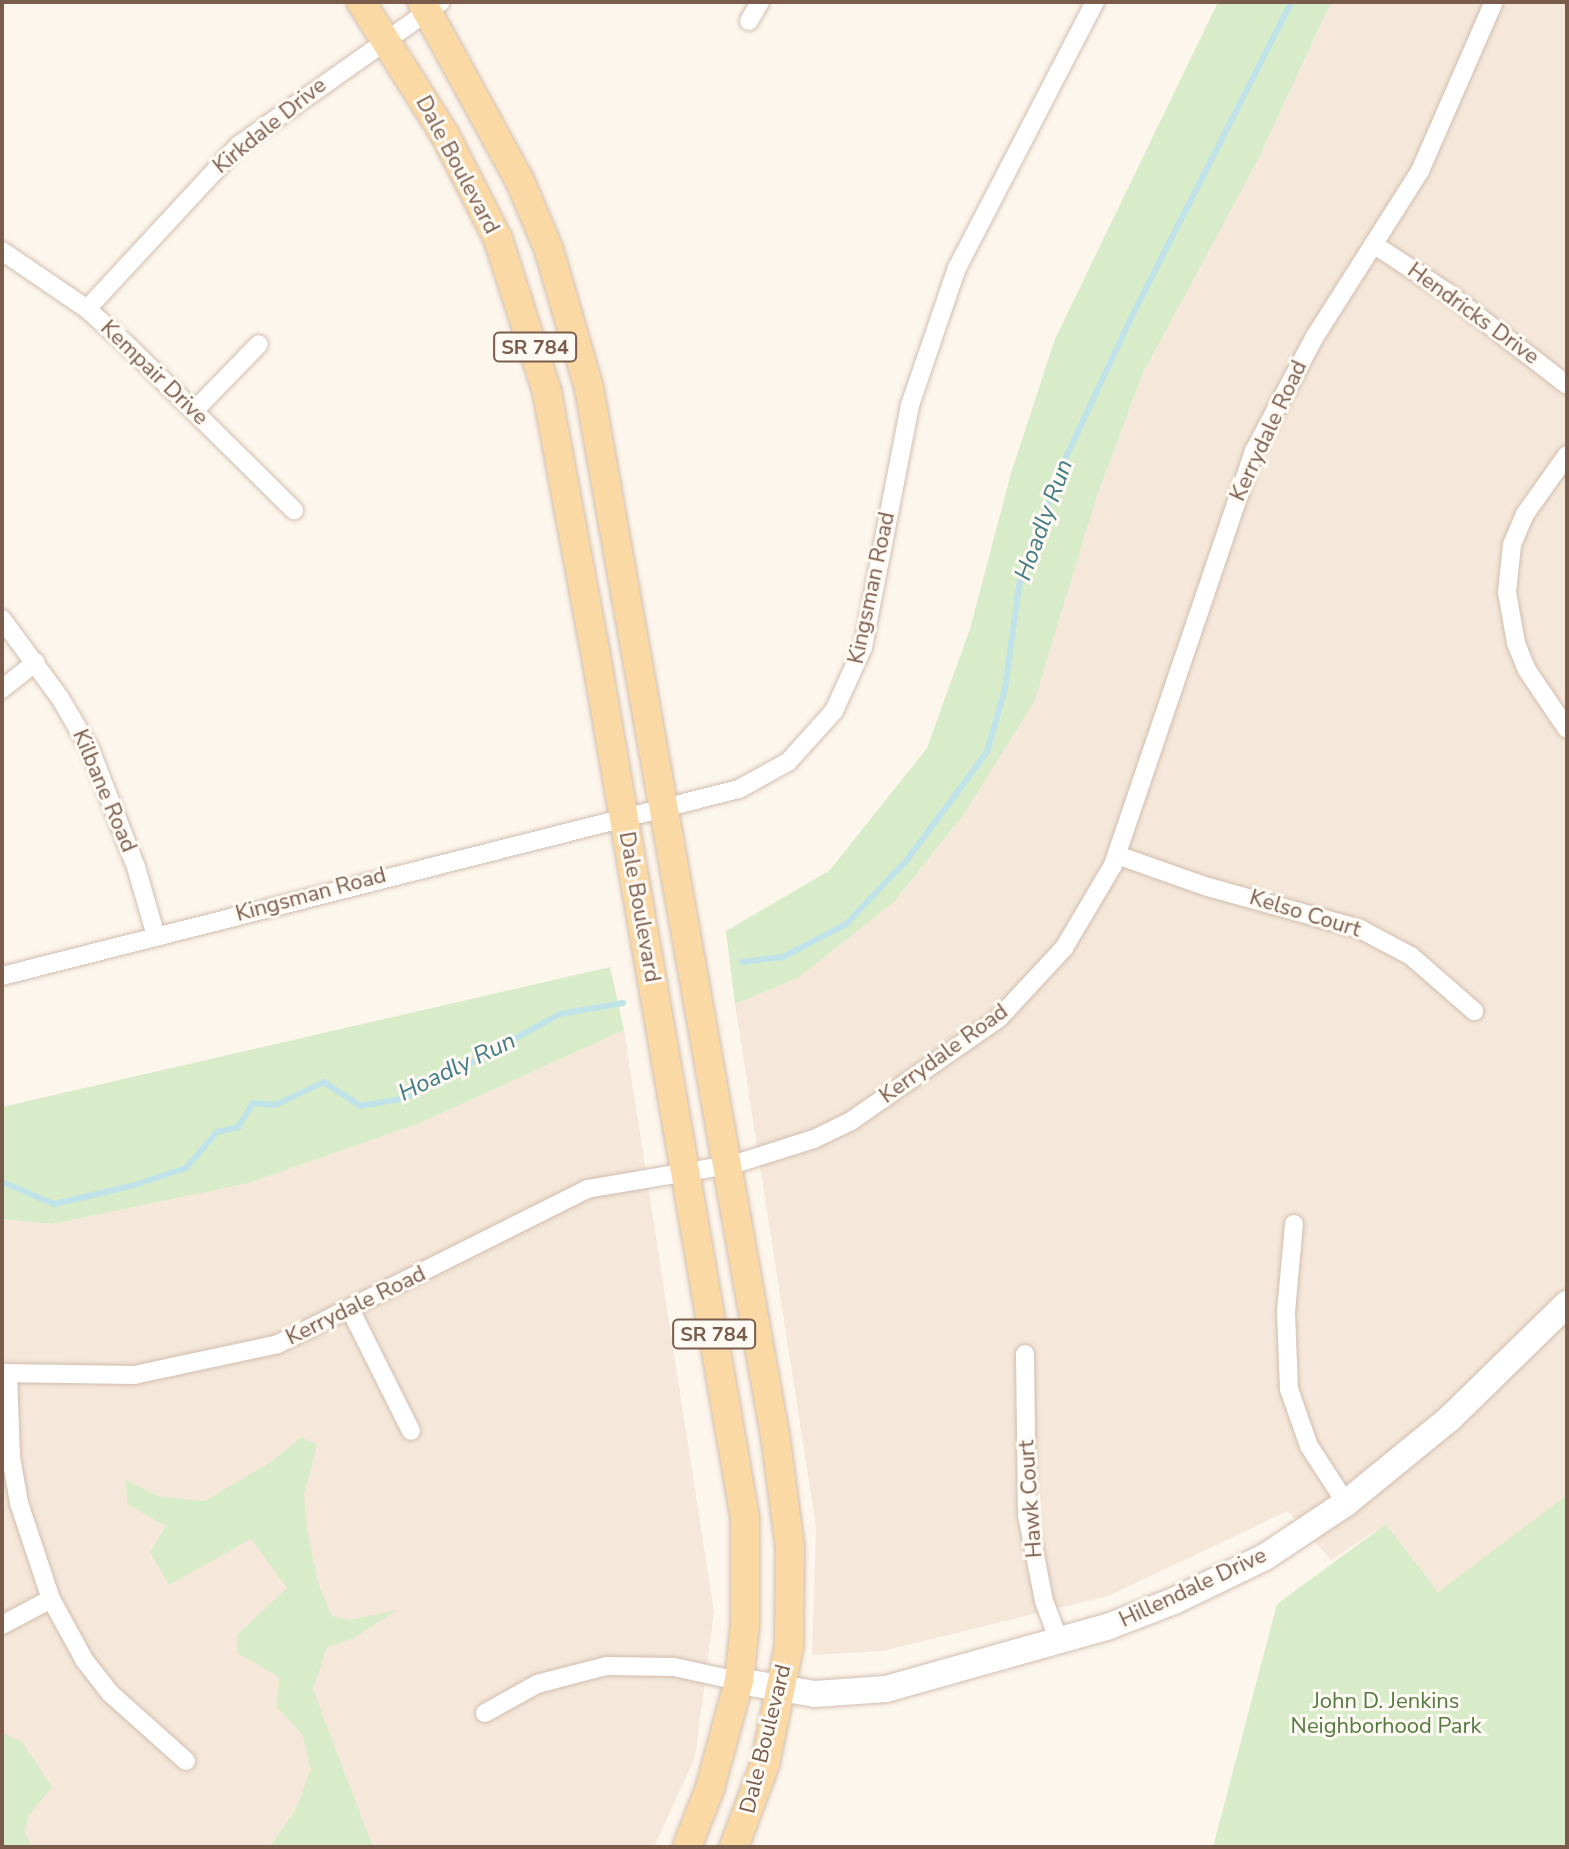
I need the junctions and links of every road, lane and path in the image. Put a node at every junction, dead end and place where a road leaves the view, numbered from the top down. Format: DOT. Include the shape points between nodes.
graph roads {
  1 [pos="361,2"];
  2 [pos="760,2"];
  3 [pos="1095,2"];
  4 [pos="1494,2"];
  5 [pos="430,5"];
  6 [pos="749,21"];
  7 [pos="385,40"];
  8 [pos="1376,246"];
  9 [pos="2,251"];
  10 [pos="87,309"];
  11 [pos="259,344"];
  12 [pos="1567,385"];
  13 [pos="194,411"];
  14 [pos="1567,455"];
  15 [pos="294,510"];
  16 [pos="2,619"];
  17 [pos="36,662"];
  18 [pos="2,689"];
  19 [pos="1567,729"];
  20 [pos="665,807"];
  21 [pos="623,817"];
  22 [pos="1117,855"];
  23 [pos="156,936"];
  24 [pos="2,976"];
  25 [pos="1474,1011"];
  26 [pos="727,1165"];
  27 [pos="685,1171"];
  28 [pos="1294,1224"];
  29 [pos="1567,1304"];
  30 [pos="351,1311"];
  31 [pos="1025,1354"];
  32 [pos="5,1374"];
  33 [pos="411,1431"];
  34 [pos="1346,1503"];
  35 [pos="51,1599"];
  36 [pos="2,1625"];
  37 [pos="1059,1641"];
  38 [pos="739,1681"];
  39 [pos="782,1692"];
  40 [pos="485,1713"];
  41 [pos="186,1761"];
  42 [pos="687,1847"];
  43 [pos="734,1847"];
  1 -- 7 [label="main road, Dale Boulevard / SR 784"];
  2 -- 6 [label="street"];
  3 -- 20 [label="street, Kingsman Road" via="988,202 931,336 910,405 863,647 850,683 814,737 788,762 739,789"];
  4 -- 8 [label="street, Kerrydale Road" via="1420,171"];
  5 -- 7 [label="street, Kirkdale Drive"];
  5 -- 20 [label="main road, Dale Boulevard / SR 784" via="520,181 572,323 597,431"];
  7 -- 10 [label="street, Kirkdale Drive" via="239,145"];
  7 -- 21 [label="main road, Dale Boulevard / SR 784" via="474,186 530,331 550,407"];
  8 -- 12 [label="street, Hendricks Drive" via="1448,293"];
  8 -- 22 [label="street, Kerrydale Road" via="1314,338 1248,464"];
  9 -- 10 [label="street, Kempair Drive"];
  10 -- 13 [label="street, Kempair Drive"];
  11 -- 13 [label="street"];
  13 -- 15 [label="street, Kempair Drive"];
  14 -- 19 [label="street" via="1525,514 1512,545 1507,592 1527,670"];
  16 -- 17 [label="street, Kilbane Road"];
  17 -- 18 [label="street"];
  17 -- 23 [label="street, Kilbane Road" via="90,749 112,799"];
  20 -- 21 [label="street, Kingsman Road"];
  20 -- 26 [label="main road, Dale Boulevard / SR 784"];
  21 -- 23 [label="street, Kingsman Road"];
  21 -- 27 [label="main road, Dale Boulevard / SR 784"];
  22 -- 25 [label="street, Kelso Court" via="1208,887 1360,929 1411,956"];
  22 -- 26 [label="street, Kerrydale Road" via="1064,948 999,1018 851,1121 775,1154"];
  23 -- 24 [label="street, Kingsman Road"];
  26 -- 27 [label="street, Kerrydale Road"];
  26 -- 39 [label="main road, Dale Boulevard / SR 784" via="790,1547 792,1600"];
  27 -- 30 [label="street, Kerrydale Road" via="587,1189"];
  27 -- 38 [label="main road, Dale Boulevard / SR 784" via="745,1518"];
  28 -- 34 [label="street" via="1286,1312 1289,1389 1309,1446"];
  29 -- 34 [label="main road, Hillendale Drive" via="1449,1419"];
  30 -- 32 [label="street, Kerrydale Road" via="278,1344 158,1372"];
  30 -- 33 [label="street"];
  31 -- 37 [label="street, Hawk Court" via="1027,1515 1044,1601"];
  32 -- 35 [label="street" via="19,1503"];
  34 -- 37 [label="main road, Hillendale Drive" via="1240,1570 1158,1608"];
  35 -- 36 [label="street"];
  35 -- 41 [label="street" via="73,1642 110,1693"];
  37 -- 39 [label="main road, Hillendale Drive" via="886,1689"];
  38 -- 39 [label="main road, Hillendale Drive"];
  38 -- 40 [label="street" via="674,1667 606,1666 537,1684"];
  38 -- 42 [label="main road, Dale Boulevard / SR 784"];
  39 -- 43 [label="main road, Dale Boulevard / SR 784" via="765,1764"];
}
